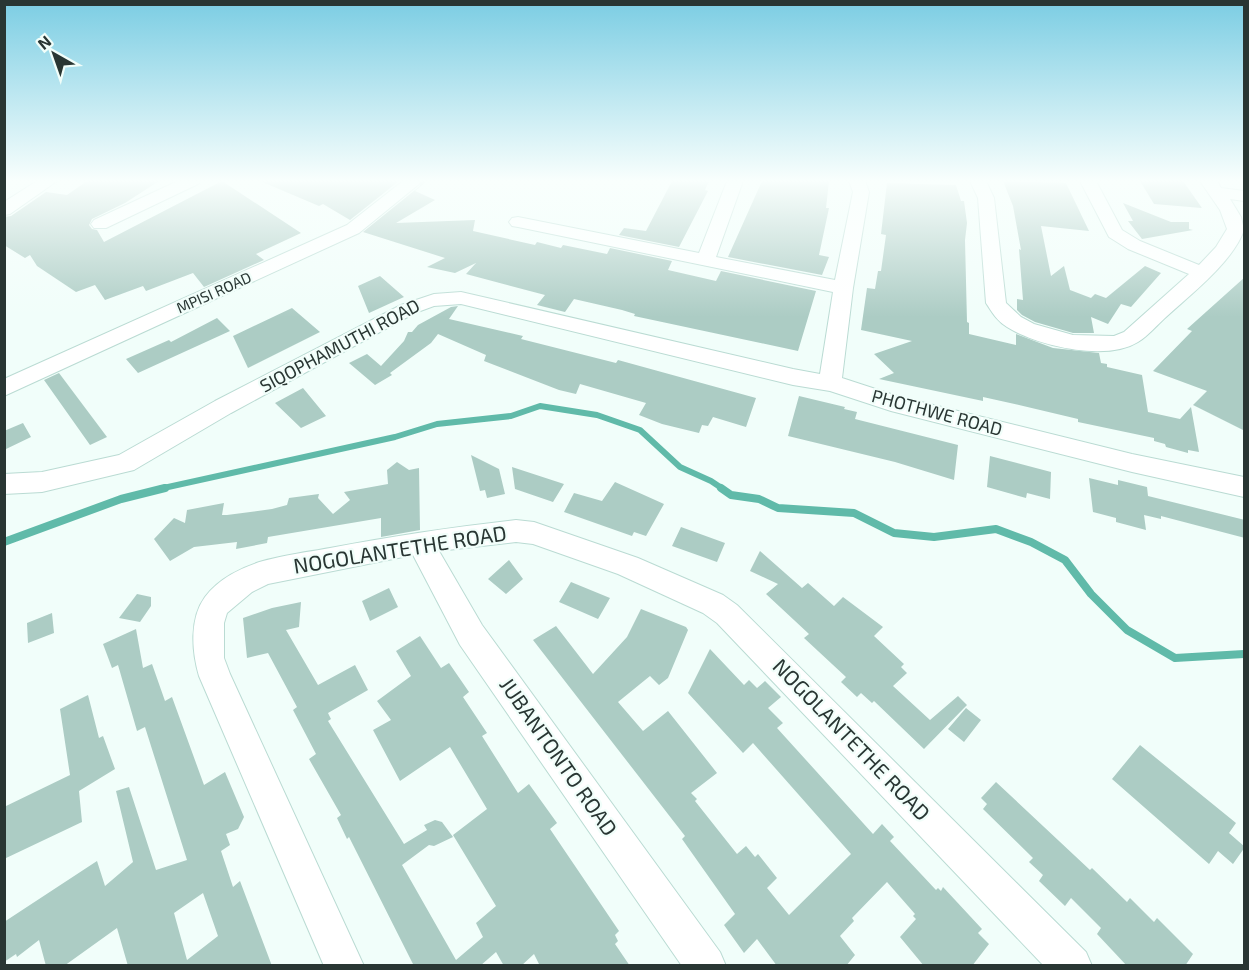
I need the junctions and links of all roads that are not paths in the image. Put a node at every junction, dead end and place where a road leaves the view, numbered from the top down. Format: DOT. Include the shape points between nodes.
graph roads {
  1 [pos="357,226"];
  2 [pos="540,226"];
  3 [pos="718,226"];
  4 [pos="855,226"];
  5 [pos="989,226"];
  6 [pos="1112,226"];
  7 [pos="1234,226"];
  8 [pos="706,259"];
  9 [pos="1202,273"];
  10 [pos="843,288"];
  11 [pos="830,383"];
  12 [pos="4,388"];
  13 [pos="4,484"];
  14 [pos="1245,487"];
  15 [pos="421,542"];
  16 [pos="344,966"];
  17 [pos="706,966"];
  18 [pos="1072,966"];
  1 -- 12 [label="street, MPISI ROAD"];
  2 -- 8 [label="street"];
  3 -- 8 [label="street"];
  4 -- 10 [label="street"];
  5 -- 9 [label="street" via="996,303 1007,319 1021,327 1079,342 1118,343 1131,337"];
  6 -- 9 [label="street" via="1134,245"];
  7 -- 9 [label="street" via="1232,242"];
  8 -- 10 [label="street"];
  10 -- 11 [label="street"];
  11 -- 13 [label="street, SIQOPHAMUTHI ROAD" via="461,298 439,298 408,309 125,463 42,482"];
  11 -- 14 [label="street, PHOTHWE ROAD" via="891,403"];
  15 -- 16 [label="street, NOGOLANTETHE ROAD" via="264,573 230,591 215,606 209,623 209,658 215,676"];
  15 -- 17 [label="street, JUBANTONTO ROAD" via="471,635"];
  15 -- 18 [label="street, NOGOLANTETHE ROAD" via="516,531 534,533 628,566 713,604"];
}
